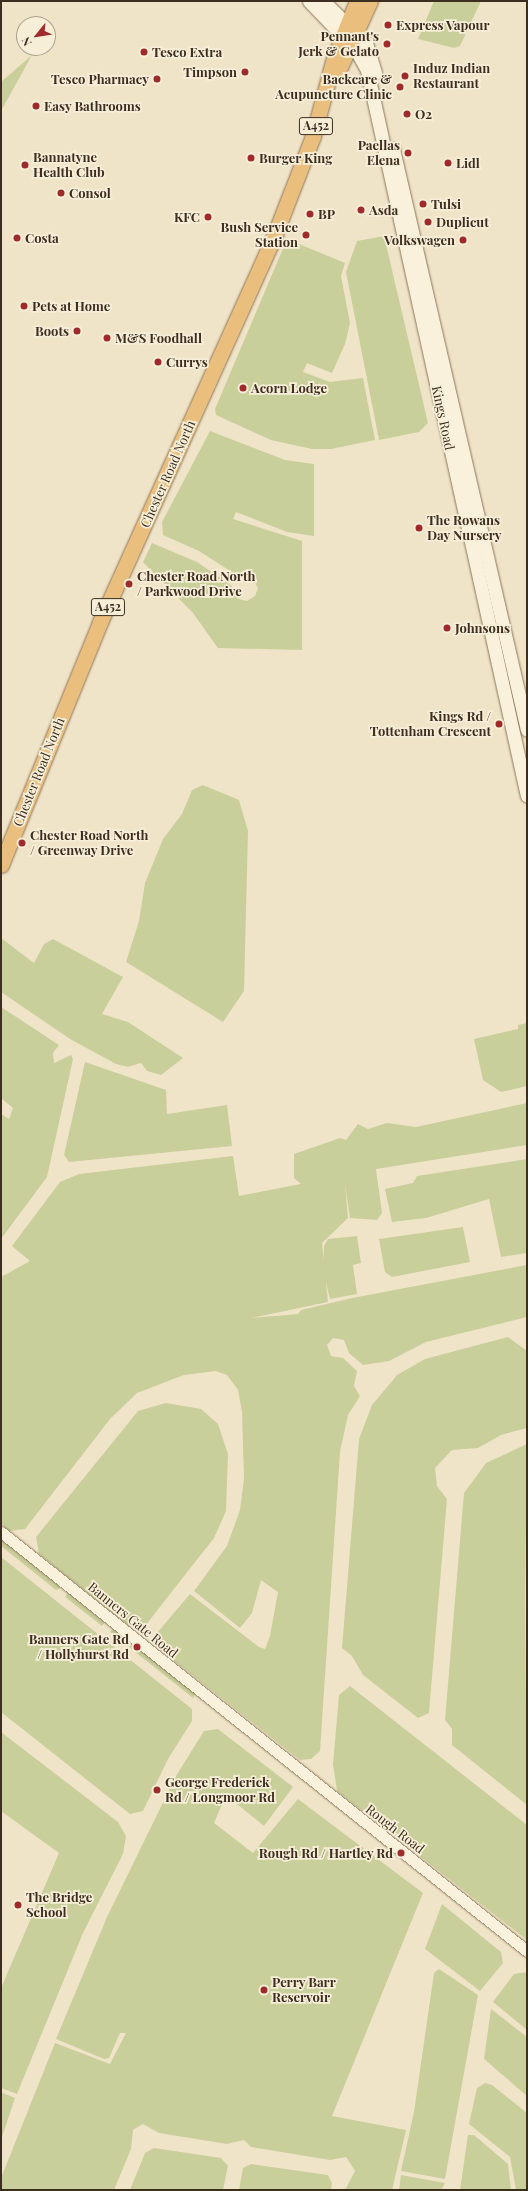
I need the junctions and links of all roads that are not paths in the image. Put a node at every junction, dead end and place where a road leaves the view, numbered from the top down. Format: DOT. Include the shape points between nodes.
graph roads {
  1 [pos="309,1"];
  2 [pos="323,1"];
  3 [pos="357,1"];
  4 [pos="370,1"];
  5 [pos="350,34"];
  6 [pos="527,730"];
  7 [pos="527,796"];
  8 [pos="1,865"];
  9 [pos="1,1532"];
  10 [pos="246,1730"];
  11 [pos="527,1951"];
  1 -- 5 [label="main road"];
  2 -- 5 [label="main road"];
  3 -- 5 [label="highway, A452"];
  4 -- 5 [label="highway, A452"];
  5 -- 6 [label="main road, Kings Road" via="372,56"];
  5 -- 7 [label="main road, Kings Road" via="364,61 373,94"];
  5 -- 8 [label="highway, Chester Road North / A452" via="275,234 100,622"];
  9 -- 10 [label="street, Banners Gate Road"];
  10 -- 11 [label="street, Rough Road"];
}
